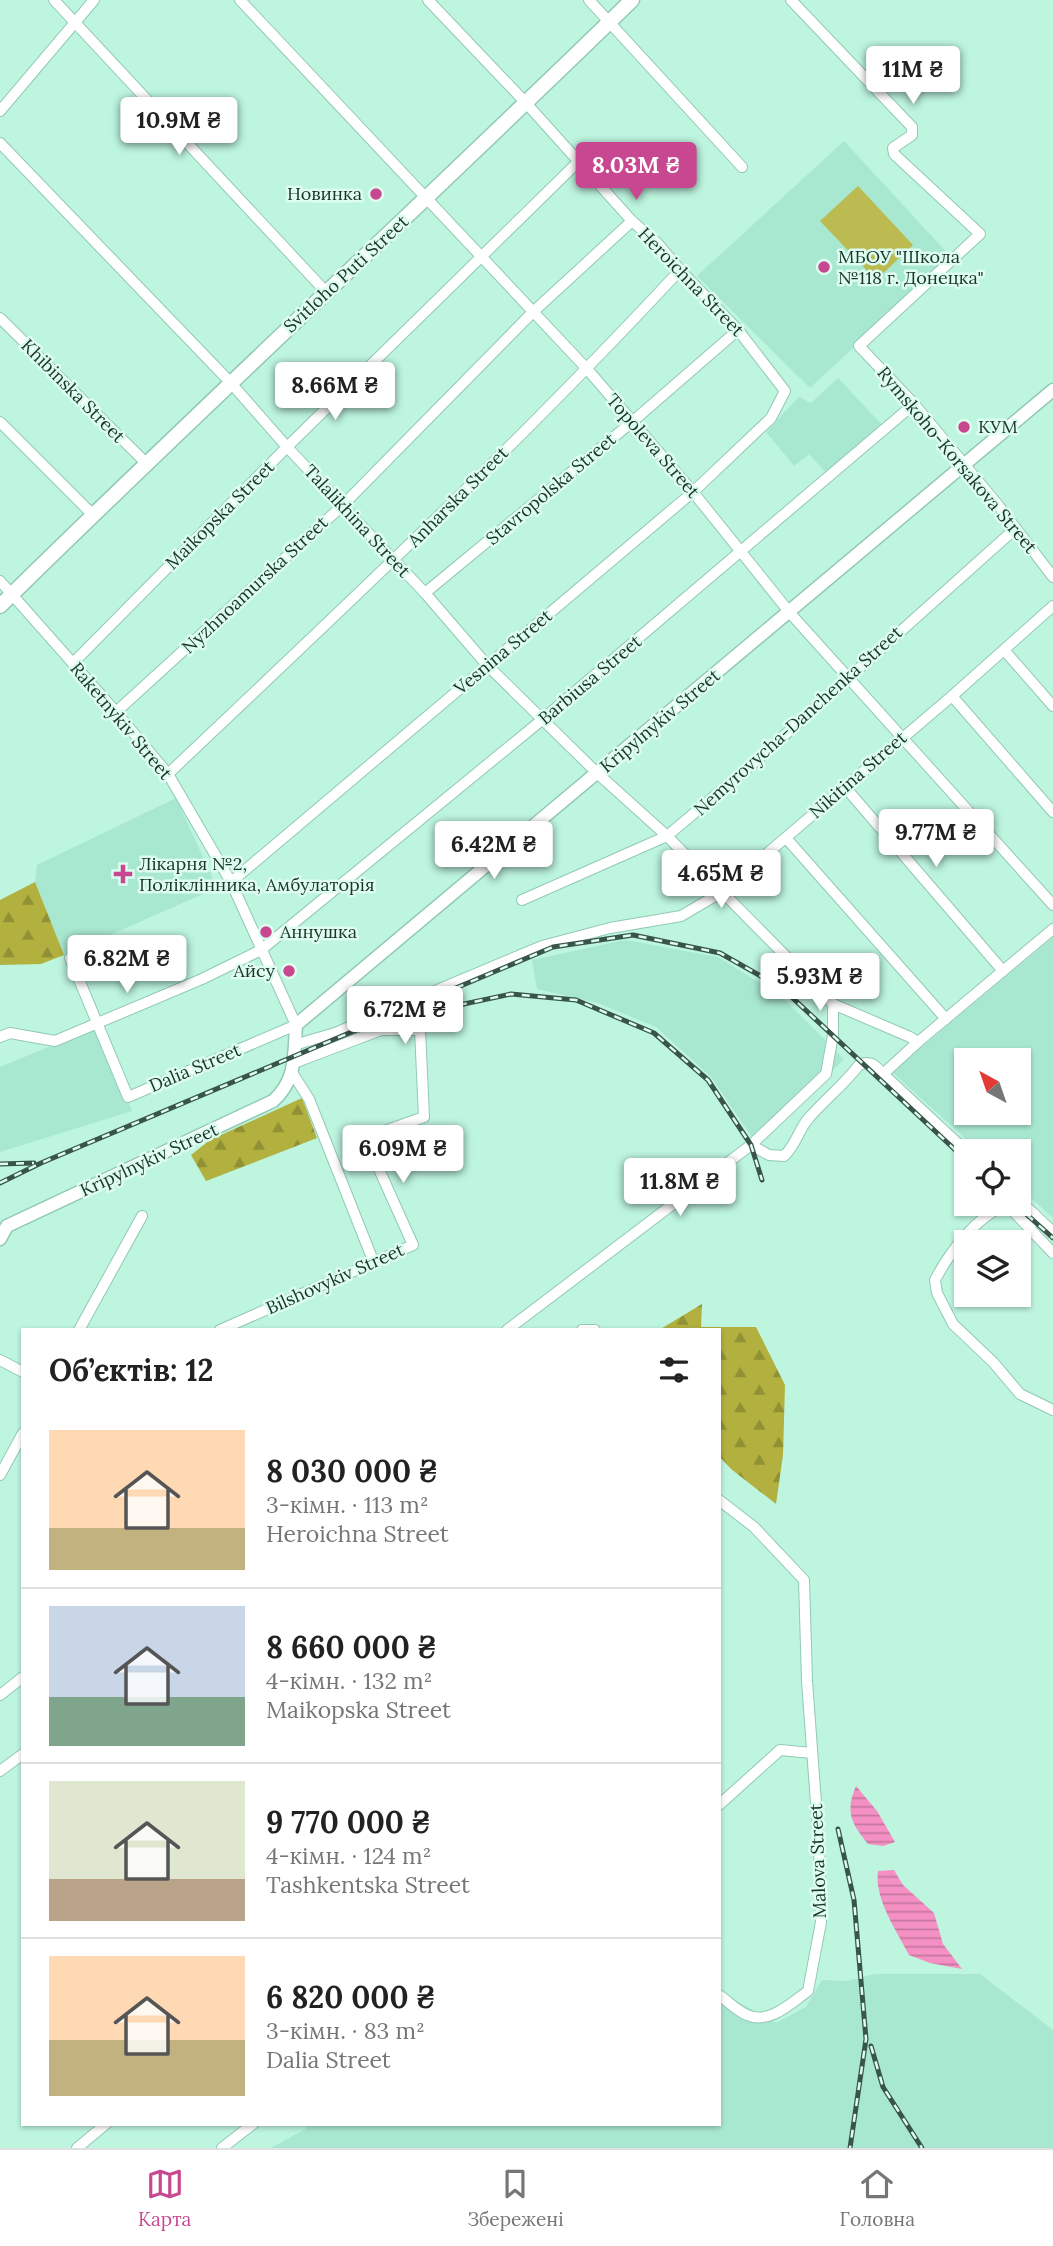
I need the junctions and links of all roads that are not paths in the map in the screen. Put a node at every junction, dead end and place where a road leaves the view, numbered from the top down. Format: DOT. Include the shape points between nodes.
graph roads {
  1 [pos="54,0"];
  2 [pos="94,0"];
  3 [pos="240,0"];
  4 [pos="428,0"];
  5 [pos="590,0"];
  6 [pos="632,0"];
  7 [pos="791,0"];
  8 [pos="74,21"];
  9 [pos="610,21"];
  10 [pos="526,103"];
  11 [pos="0,111"];
  12 [pos="0,143"];
  13 [pos="578,162"];
  14 [pos="742,167"];
  15 [pos="427,197"];
  16 [pos="632,221"];
  17 [pos="482,259"];
  18 [pos="680,270"];
  19 [pos="326,292"];
  20 [pos="533,312"];
  21 [pos="0,318"];
  22 [pos="738,330"];
  23 [pos="588,370"];
  24 [pos="230,382"];
  25 [pos="1053,390"];
  26 [pos="914,404"];
  27 [pos="771,418"];
  28 [pos="0,422"];
  29 [pos="632,422"];
  30 [pos="287,447"];
  31 [pos="146,463"];
  32 [pos="965,464"];
  33 [pos="693,492"];
  34 [pos="343,505"];
  35 [pos="93,515"];
  36 [pos="1016,528"];
  37 [pos="741,552"];
  38 [pos="394,561"];
  39 [pos="1053,577"];
  40 [pos="0,581"];
  41 [pos="425,593"];
  42 [pos="11,595"];
  43 [pos="0,606"];
  44 [pos="1053,606"];
  45 [pos="790,613"];
  46 [pos="1004,650"];
  47 [pos="73,663"];
  48 [pos="487,665"];
  49 [pos="847,677"];
  50 [pos="952,696"];
  51 [pos="1053,706"];
  52 [pos="117,712"];
  53 [pos="543,719"];
  54 [pos="901,738"];
  55 [pos="597,773"];
  56 [pos="168,774"];
  57 [pos="845,787"];
  58 [pos="1053,812"];
  59 [pos="667,836"];
  60 [pos="786,838"];
  61 [pos="231,882"];
  62 [pos="722,892"];
  63 [pos="522,900"];
  64 [pos="1053,905"];
  65 [pos="1053,929"];
  66 [pos="261,950"];
  67 [pos="70,958"];
  68 [pos="1003,971"];
  69 [pos="833,1004"];
  70 [pos="946,1019"];
  71 [pos="98,1024"];
  72 [pos="296,1025"];
  73 [pos="0,1037"];
  74 [pos="918,1042"];
  75 [pos="295,1045"];
  76 [pos="293,1069"];
  77 [pos="883,1074"];
  78 [pos="954,1140"];
  79 [pos="751,1145"];
  80 [pos="1031,1211"];
  81 [pos="1034,1214"];
  82 [pos="142,1216"];
  83 [pos="1030,1228"];
  84 [pos="1053,1232"];
  85 [pos="0,1239"];
  86 [pos="1053,1253"];
  87 [pos="374,1263"];
  88 [pos="80,1328"];
  89 [pos="225,1328"];
  90 [pos="511,1328"];
  91 [pos="0,1360"];
  92 [pos="21,1371"];
  93 [pos="1053,1410"];
  94 [pos="21,1437"];
  95 [pos="0,1475"];
  96 [pos="721,1505"];
  97 [pos="21,1679"];
  98 [pos="0,1695"];
  99 [pos="812,1753"];
  100 [pos="21,1755"];
  101 [pos="0,1771"];
  102 [pos="721,1803"];
  103 [pos="721,1996"];
  104 [pos="104,2126"];
  105 [pos="250,2126"];
  106 [pos="77,2148"];
  107 [pos="222,2148"];
  1 -- 8 [label="street"];
  2 -- 8 [label="street"];
  3 -- 15 [label="street, Topoleva Street"];
  4 -- 10 [label="street, Heroichna Street"];
  5 -- 9 [label="street"];
  6 -- 9 [label="main road, Svitloho Puti Street"];
  7 -- 26 [label="street, Rymskoho-Korsakova Street" via="912,127 912,135 893,148 894,154 981,234 859,346"];
  8 -- 11 [label="street"];
  8 -- 19 [label="street"];
  9 -- 10 [label="main road, Svitloho Puti Street"];
  9 -- 14 [label="street"];
  10 -- 13 [label="street, Heroichna Street"];
  10 -- 15 [label="main road, Svitloho Puti Street"];
  12 -- 24 [label="street, Talalikhina Street"];
  13 -- 16 [label="street, Heroichna Street"];
  13 -- 17 [label="street, Maikopska Street"];
  15 -- 17 [label="street, Topoleva Street"];
  15 -- 19 [label="main road, Svitloho Puti Street"];
  16 -- 18 [label="street, Heroichna Street"];
  16 -- 20 [label="street, Nyzhnoamurska Street"];
  17 -- 20 [label="street, Topoleva Street"];
  17 -- 30 [label="street, Maikopska Street"];
  18 -- 22 [label="street, Heroichna Street"];
  18 -- 23 [label="street, Anharska Street"];
  19 -- 24 [label="main road, Svitloho Puti Street"];
  20 -- 23 [label="street, Topoleva Street"];
  20 -- 34 [label="street, Nyzhnoamurska Street"];
  21 -- 31 [label="street, Khibinska Street"];
  22 -- 27 [label="street, Heroichna Street" via="785,391"];
  22 -- 29 [label="street, Stavropolska Street"];
  23 -- 29 [label="street, Topoleva Street"];
  23 -- 38 [label="street, Anharska Street"];
  24 -- 30 [label="street, Talalikhina Street"];
  24 -- 31 [label="main road, Svitloho Puti Street"];
  25 -- 32 [label="street, Kripylnykiv Street"];
  26 -- 32 [label="street, Rymskoho-Korsakova Street"];
  26 -- 37 [label="street, Barbiusa Street"];
  27 -- 33 [label="street, Vesnina Street"];
  28 -- 35 [label="street"];
  29 -- 33 [label="street, Topoleva Street"];
  29 -- 41 [label="street, Stavropolska Street"];
  30 -- 34 [label="street, Talalikhina Street"];
  30 -- 47 [label="street, Maikopska Street"];
  31 -- 35 [label="main road, Svitloho Puti Street"];
  32 -- 36 [label="street, Rymskoho-Korsakova Street"];
  32 -- 45 [label="street, Kripylnykiv Street"];
  33 -- 37 [label="street, Topoleva Street"];
  33 -- 48 [label="street, Vesnina Street"];
  34 -- 38 [label="street, Talalikhina Street"];
  34 -- 52 [label="street, Nyzhnoamurska Street"];
  35 -- 42 [label="main road, Svitloho Puti Street"];
  36 -- 39 [label="street, Rymskoho-Korsakova Street"];
  36 -- 49 [label="street, Nemyrovycha-Danchenka Street"];
  37 -- 45 [label="street, Topoleva Street"];
  37 -- 53 [label="street, Barbiusa Street"];
  38 -- 41 [label="street, Talalikhina Street"];
  38 -- 56 [label="street, Anharska Street"];
  40 -- 42 [label="street, Raketnykiv Street"];
  41 -- 48 [label="street, Talalikhina Street"];
  42 -- 43 [label="main road, Svitloho Puti Street"];
  42 -- 47 [label="street, Raketnykiv Street"];
  44 -- 46 [label="street, Nikitina Street"];
  45 -- 49 [label="street, Topoleva Street"];
  45 -- 55 [label="street, Kripylnykiv Street"];
  46 -- 50 [label="street, Nikitina Street"];
  46 -- 51 [label="street"];
  47 -- 52 [label="street, Raketnykiv Street"];
  48 -- 53 [label="street, Talalikhina Street"];
  48 -- 61 [label="street, Vesnina Street"];
  49 -- 54 [label="street, Topoleva Street"];
  49 -- 59 [label="street, Nemyrovycha-Danchenka Street"];
  50 -- 54 [label="street, Nikitina Street"];
  50 -- 58 [label="street"];
  52 -- 56 [label="street, Raketnykiv Street"];
  53 -- 55 [label="street, Talalikhina Street"];
  53 -- 66 [label="street, Barbiusa Street"];
  54 -- 57 [label="street, Nikitina Street"];
  54 -- 64 [label="street, Topoleva Street"];
  55 -- 59 [label="street, Talalikhina Street"];
  55 -- 72 [label="street, Kripylnykiv Street"];
  56 -- 61 [label="street, Raketnykiv Street"];
  57 -- 60 [label="street, Nikitina Street"];
  57 -- 68 [label="street"];
  59 -- 62 [label="street, Talalikhina Street"];
  59 -- 63 [label="street, Nemyrovycha-Danchenka Street"];
  60 -- 62 [label="street, Nikitina Street"];
  60 -- 70 [label="street"];
  61 -- 66 [label="street, Raketnykiv Street"];
  62 -- 69 [label="street, Talalikhina Street"];
  62 -- 75 [label="street, Nikitina Street" via="681,916 542,946 335,1033"];
  65 -- 68 [label="street"];
  66 -- 71 [label="street"];
  66 -- 72 [label="street, Raketnykiv Street"];
  67 -- 71 [label="street, Dalia Street"];
  68 -- 70 [label="street"];
  69 -- 74 [label="street"];
  69 -- 79 [label="street" via="826,1074"];
  70 -- 74 [label="street"];
  71 -- 72 [label="street, Dalia Street" via="128,1097"];
  71 -- 73 [label="street" via="55,1041 10,1033"];
  72 -- 75 [label="street"];
  74 -- 77 [label="street"];
  75 -- 76 [label="street"];
  76 -- 85 [label="street, Kripylnykiv Street" via="283,1092 273,1101 7,1226"];
  76 -- 87 [label="street"];
  76 -- 87 [label="street, Bilshovykiv Street" via="381,1030 420,1030 424,1117 365,1138 413,1245"];
  77 -- 78 [label="street"];
  77 -- 79 [label="street" via="874,1064 859,1065 811,1116 783,1156 769,1155"];
  79 -- 90 [label="street"];
  80 -- 81 [label="street"];
  81 -- 83 [label="street"];
  81 -- 84 [label="street"];
  82 -- 88 [label="street"];
  83 -- 86 [label="street"];
  83 -- 93 [label="street" via="1013,1210 1000,1207 958,1244 934,1280 953,1324 1020,1394"];
  87 -- 89 [label="street, Bilshovykiv Street"];
  91 -- 92 [label="street"];
  94 -- 95 [label="street"];
  96 -- 99 [label="street, Malova Street" via="754,1527 804,1580"];
  97 -- 98 [label="street"];
  99 -- 102 [label="street" via="779,1750"];
  99 -- 103 [label="street, Malova Street" via="821,1922 808,1991 766,2017 748,2016"];
  100 -- 101 [label="street"];
  104 -- 106 [label="street"];
  105 -- 107 [label="street"];
}
